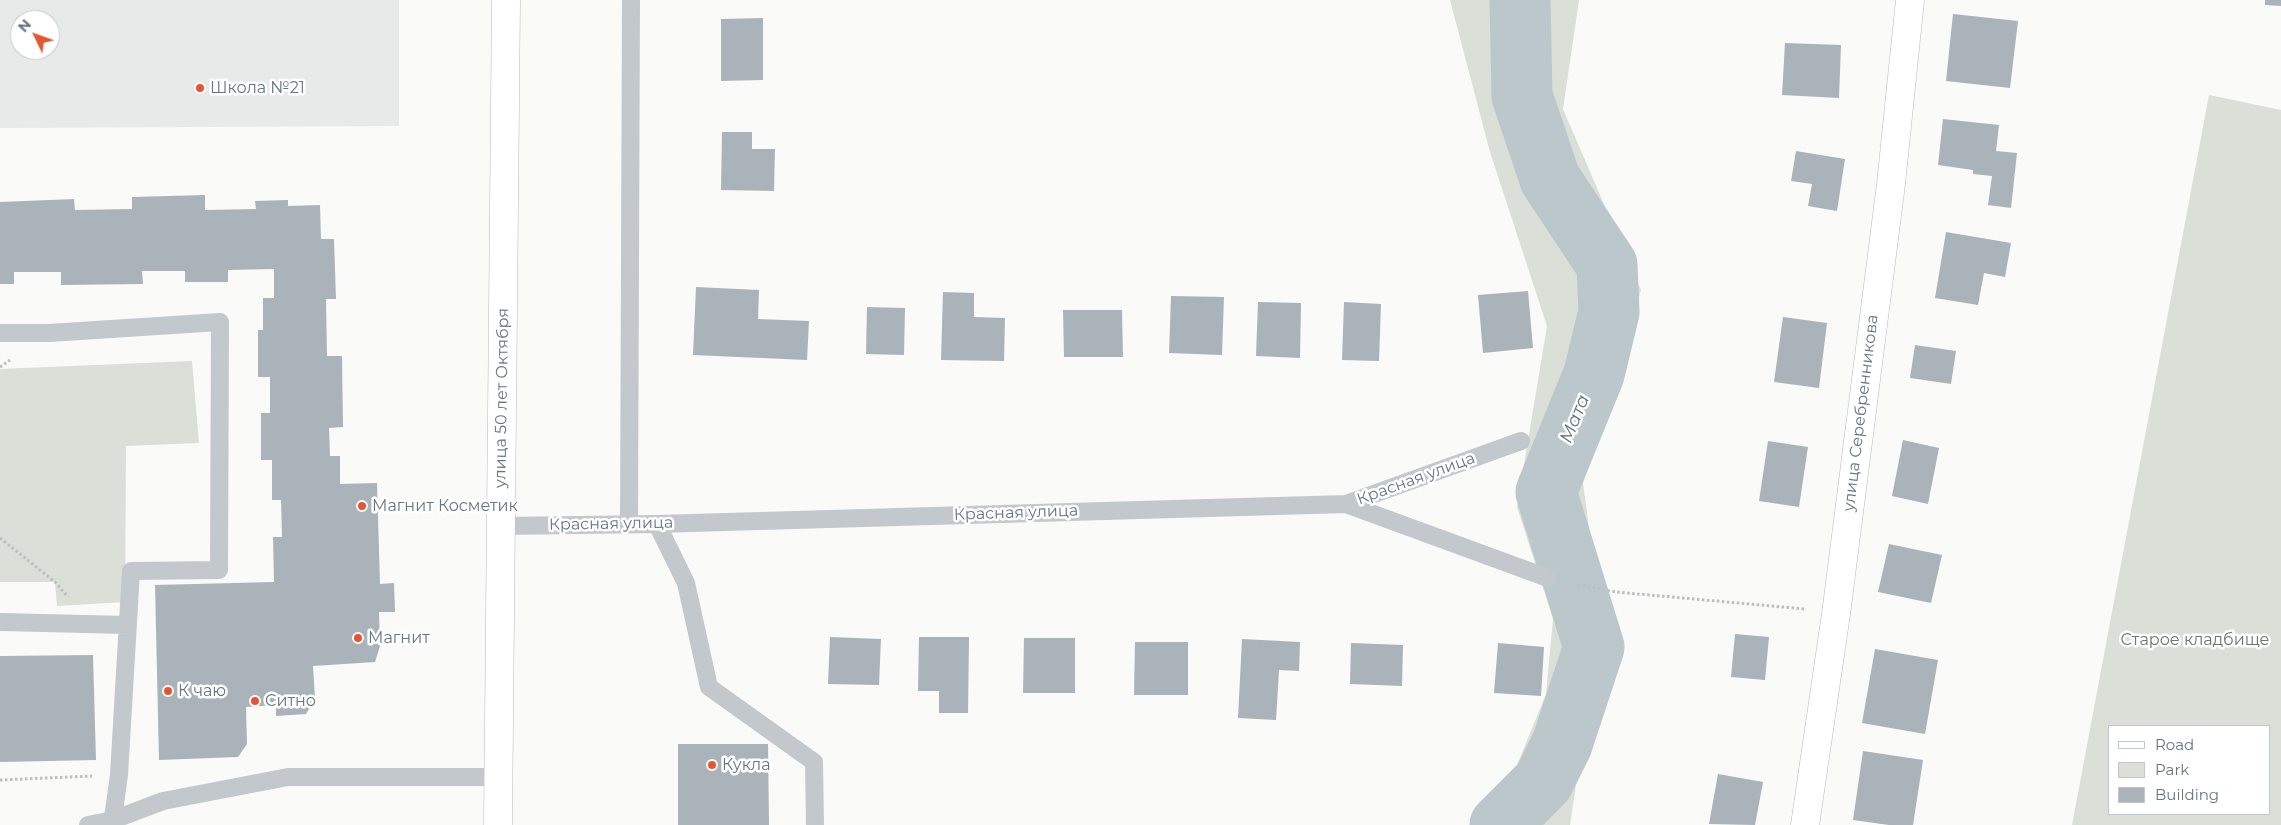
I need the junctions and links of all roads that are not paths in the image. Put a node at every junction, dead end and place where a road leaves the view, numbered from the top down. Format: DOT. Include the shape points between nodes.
graph roads {
  1 [pos="506,0"];
  2 [pos="631,0"];
  3 [pos="1910,0"];
  4 [pos="0,333"];
  5 [pos="1520,441"];
  6 [pos="1346,504"];
  7 [pos="629,522"];
  8 [pos="657,524"];
  9 [pos="500,526"];
  10 [pos="1548,578"];
  11 [pos="0,622"];
  12 [pos="128,625"];
  13 [pos="499,777"];
  14 [pos="112,822"];
  15 [pos="88,825"];
  16 [pos="498,825"];
  17 [pos="814,825"];
  18 [pos="1805,825"];
  1 -- 9 [label="main road, улица 50 лет Октября"];
  2 -- 7 [label="lane"];
  3 -- 18 [label="main road, улица Серебренникова" via="1891,184"];
  4 -- 12 [label="lane" via="220,322 220,570 131,572"];
  5 -- 6 [label="lane, Красная улица"];
  6 -- 8 [label="lane, Красная улица"];
  6 -- 10 [label="lane"];
  7 -- 8 [label="lane, Красная улица"];
  7 -- 9 [label="lane, Красная улица"];
  8 -- 17 [label="lane" via="686,582 709,687 814,762"];
  9 -- 13 [label="main road, улица 50 лет Октября"];
  11 -- 12 [label="lane"];
  12 -- 14 [label="lane" via="119,775"];
  13 -- 14 [label="lane" via="288,778 163,801"];
  13 -- 16 [label="main road, улица 50 лет Октября"];
  14 -- 15 [label="lane"];
}
